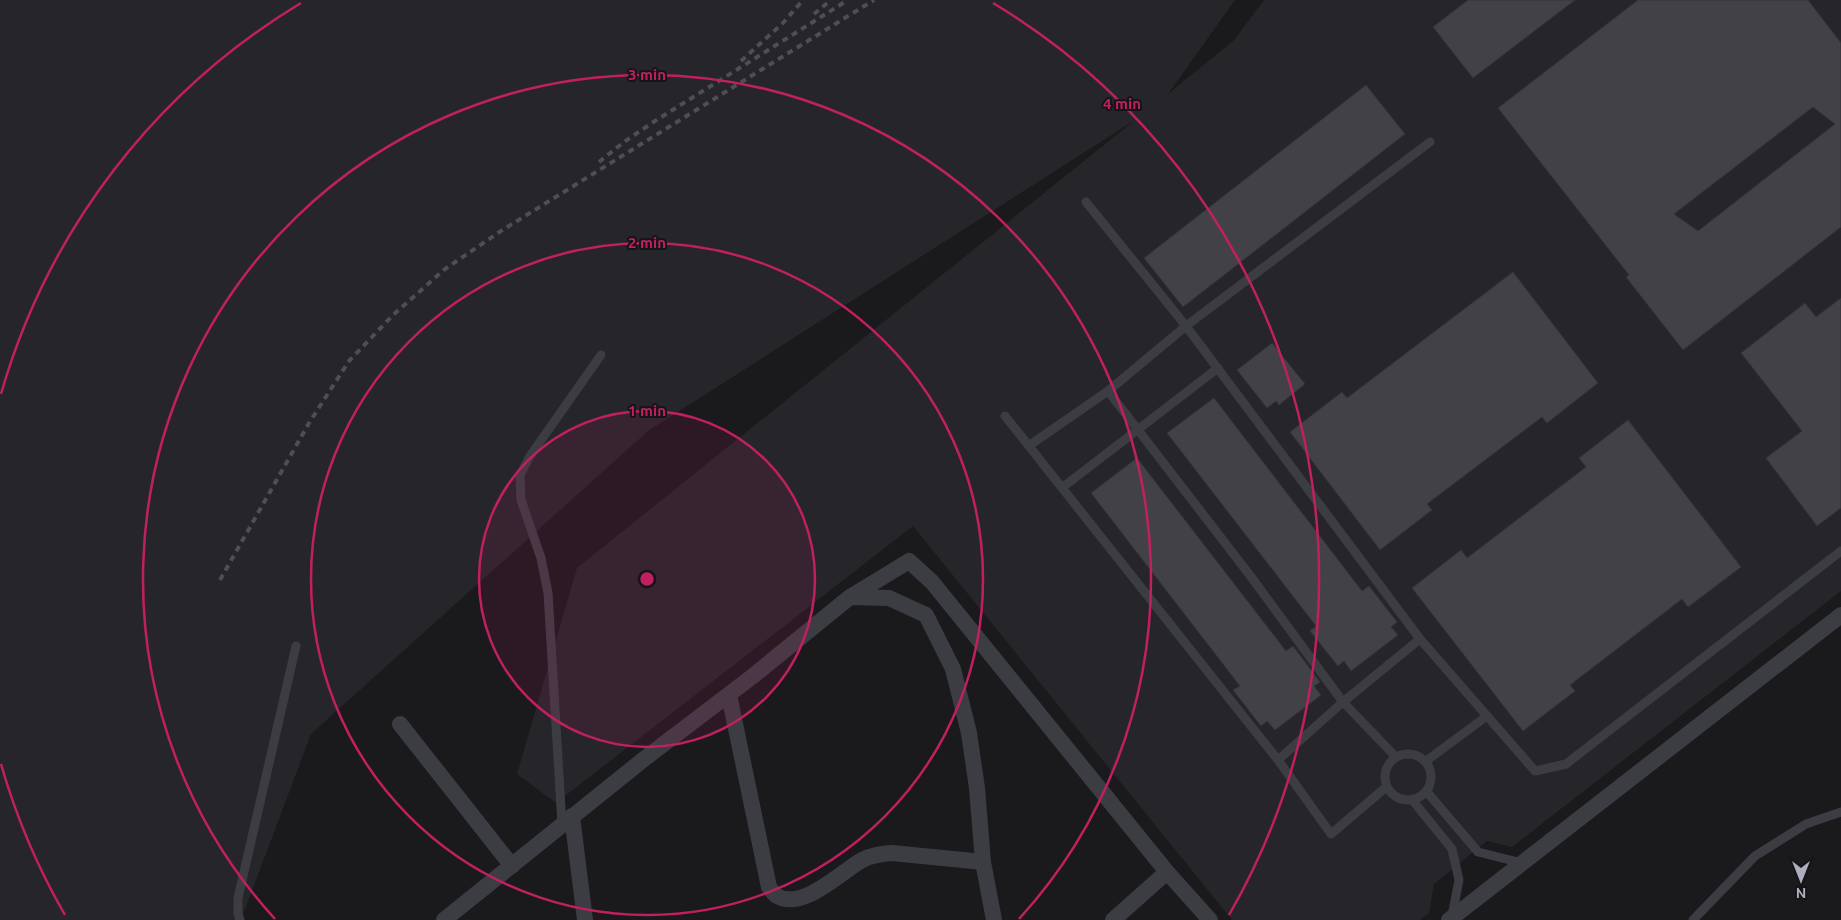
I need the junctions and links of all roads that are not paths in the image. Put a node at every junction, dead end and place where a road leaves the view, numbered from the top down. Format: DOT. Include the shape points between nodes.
graph roads {
  1 [pos="1430,142"];
  2 [pos="1086,202"];
  3 [pos="1186,326"];
  4 [pos="601,355"];
  5 [pos="1218,368"];
  6 [pos="1108,391"];
  7 [pos="1005,416"];
  8 [pos="1138,430"];
  9 [pos="1030,445"];
  10 [pos="1063,487"];
  11 [pos="1841,551"];
  12 [pos="850,597"];
  13 [pos="1841,615"];
  14 [pos="1420,639"];
  15 [pos="296,646"];
  16 [pos="729,694"];
  17 [pos="1344,702"];
  18 [pos="1487,716"];
  19 [pos="400,724"];
  20 [pos="1395,756"];
  21 [pos="1278,760"];
  22 [pos="1426,761"];
  23 [pos="1386,788"];
  24 [pos="1427,792"];
  25 [pos="1413,801"];
  26 [pos="1841,812"];
  27 [pos="567,821"];
  28 [pos="983,862"];
  29 [pos="1523,863"];
  30 [pos="512,866"];
  31 [pos="1167,872"];
  32 [pos="240,920"];
  33 [pos="444,920"];
  34 [pos="585,920"];
  35 [pos="994,920"];
  36 [pos="1113,920"];
  37 [pos="1210,920"];
  38 [pos="1450,920"];
  39 [pos="1693,920"];
  1 -- 3 [label="lane"];
  2 -- 3 [label="lane"];
  3 -- 5 [label="lane"];
  3 -- 6 [label="lane"];
  4 -- 27 [label="lane" via="520,475 521,500 541,558 548,593"];
  5 -- 8 [label="lane"];
  5 -- 14 [label="lane"];
  6 -- 8 [label="lane"];
  6 -- 9 [label="lane"];
  7 -- 9 [label="lane"];
  8 -- 10 [label="lane"];
  8 -- 17 [label="lane"];
  9 -- 10 [label="lane"];
  10 -- 21 [label="lane"];
  11 -- 18 [label="lane" via="1566,764 1535,771"];
  12 -- 16 [label="street"];
  12 -- 28 [label="street" via="889,598 926,615 938,638 953,669 969,733"];
  12 -- 31 [label="street" via="909,561 932,582"];
  13 -- 29 [label="street"];
  14 -- 17 [label="lane"];
  14 -- 18 [label="lane"];
  15 -- 32 [label="lane" via="238,898"];
  16 -- 27 [label="street"];
  16 -- 28 [label="street" via="769,887 776,895 797,898 810,894 864,859 877,855 892,853"];
  17 -- 20 [label="lane"];
  17 -- 21 [label="lane"];
  18 -- 22 [label="lane"];
  19 -- 30 [label="street"];
  20 -- 22 [label="lane" via="1412,753"];
  20 -- 23 [label="lane" via="1384,770"];
  21 -- 23 [label="lane" via="1331,834"];
  22 -- 24 [label="lane" via="1432,777"];
  23 -- 25 [label="lane" via="1397,799"];
  24 -- 25 [label="lane"];
  24 -- 29 [label="lane" via="1478,852"];
  25 -- 38 [label="lane" via="1452,850 1459,880"];
  26 -- 39 [label="lane" via="1806,824 1755,856"];
  27 -- 30 [label="street"];
  27 -- 34 [label="street"];
  28 -- 35 [label="street"];
  29 -- 38 [label="street"];
  30 -- 33 [label="street"];
  31 -- 36 [label="street"];
  31 -- 37 [label="street"];
}
